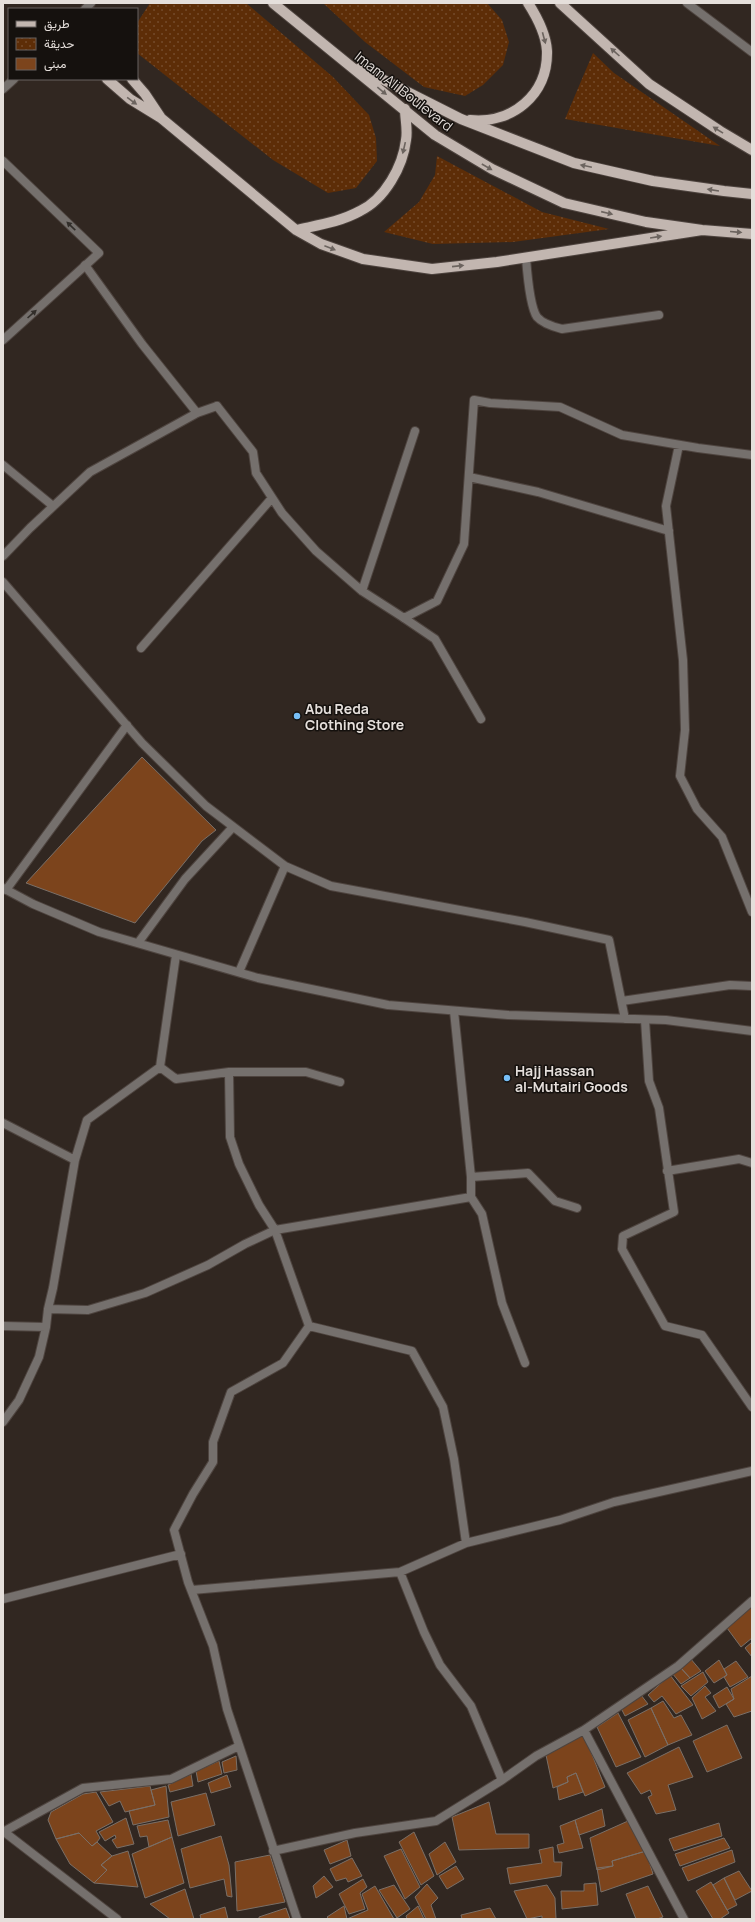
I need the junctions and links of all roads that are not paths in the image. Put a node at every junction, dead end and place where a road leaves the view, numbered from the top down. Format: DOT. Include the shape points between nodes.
graph roads {
  1 [pos="273,3"];
  2 [pos="528,3"];
  3 [pos="560,3"];
  4 [pos="687,3"];
  5 [pos="752,52"];
  6 [pos="340,58"];
  7 [pos="13,80"];
  8 [pos="108,80"];
  9 [pos="133,80"];
  10 [pos="3,90"];
  11 [pos="405,109"];
  12 [pos="161,118"];
  13 [pos="461,119"];
  14 [pos="752,150"];
  15 [pos="3,161"];
  16 [pos="752,194"];
  17 [pos="296,230"];
  18 [pos="702,230"];
  19 [pos="752,234"];
  20 [pos="526,258"];
  21 [pos="85,265"];
  22 [pos="659,315"];
  23 [pos="3,340"];
  24 [pos="197,414"];
  25 [pos="415,431"];
  26 [pos="679,445"];
  27 [pos="752,455"];
  28 [pos="3,465"];
  29 [pos="469,477"];
  30 [pos="272,498"];
  31 [pos="53,506"];
  32 [pos="669,531"];
  33 [pos="3,556"];
  34 [pos="3,582"];
  35 [pos="362,590"];
  36 [pos="404,618"];
  37 [pos="141,648"];
  38 [pos="481,719"];
  39 [pos="127,725"];
  40 [pos="233,826"];
  41 [pos="285,866"];
  42 [pos="4,889"];
  43 [pos="752,912"];
  44 [pos="138,944"];
  45 [pos="176,955"];
  46 [pos="239,972"];
  47 [pos="752,986"];
  48 [pos="622,1001"];
  49 [pos="454,1011"];
  50 [pos="625,1019"];
  51 [pos="645,1020"];
  52 [pos="752,1031"];
  53 [pos="160,1067"];
  54 [pos="229,1072"];
  55 [pos="340,1082"];
  56 [pos="3,1123"];
  57 [pos="75,1160"];
  58 [pos="752,1163"];
  59 [pos="667,1171"];
  60 [pos="471,1177"];
  61 [pos="471,1197"];
  62 [pos="577,1208"];
  63 [pos="275,1230"];
  64 [pos="48,1309"];
  65 [pos="3,1326"];
  66 [pos="309,1326"];
  67 [pos="46,1327"];
  68 [pos="525,1363"];
  69 [pos="752,1406"];
  70 [pos="3,1422"];
  71 [pos="752,1471"];
  72 [pos="466,1543"];
  73 [pos="181,1554"];
  74 [pos="400,1572"];
  75 [pos="192,1590"];
  76 [pos="3,1599"];
  77 [pos="752,1601"];
  78 [pos="584,1730"];
  79 [pos="239,1746"];
  80 [pos="502,1780"];
  81 [pos="3,1832"];
  82 [pos="273,1851"];
  83 [pos="117,1919"];
  84 [pos="297,1919"];
  85 [pos="684,1919"];
  1 -- 6 [label="main road"];
  2 -- 13 [label="main road, one-way" via="540,26 547,52 544,74 536,92 512,114 487,120"];
  14 -- 3 [label="main road, one-way" via="649,84"];
  4 -- 5 [label="street"];
  6 -- 11 [label="main road, Imam Ali Boulevard, one-way"];
  6 -- 13 [label="main road, Imam Ali Boulevard"];
  7 -- 10 [label="street"];
  8 -- 12 [label="main road, one-way" via="130,99"];
  9 -- 12 [label="main road"];
  11 -- 17 [label="main road, one-way" via="406,138 400,167 384,192 362,211 334,222"];
  11 -- 18 [label="main road, Imam Ali Boulevard, one-way" via="435,135 492,169 564,204 646,222"];
  12 -- 17 [label="main road"];
  16 -- 13 [label="main road, Imam Ali Boulevard, one-way" via="653,181 574,163"];
  21 -- 15 [label="street, one-way" via="99,253"];
  17 -- 20 [label="main road, one-way" via="322,244 363,258 432,269"];
  18 -- 19 [label="main road, Imam Ali Boulevard, one-way"];
  20 -- 18 [label="main road, one-way"];
  20 -- 22 [label="street" via="530,294 537,316 547,325 562,329"];
  23 -- 21 [label="street, one-way"];
  21 -- 24 [label="street"];
  24 -- 30 [label="street" via="217,406 253,452 256,473"];
  24 -- 31 [label="street" via="90,472"];
  25 -- 35 [label="street"];
  26 -- 27 [label="street"];
  26 -- 29 [label="street" via="622,435 560,407 490,404 474,400"];
  26 -- 32 [label="street" via="666,506"];
  28 -- 31 [label="street"];
  29 -- 32 [label="street" via="538,492"];
  29 -- 36 [label="street" via="464,544 437,601"];
  30 -- 35 [label="street" via="316,551"];
  30 -- 37 [label="street"];
  31 -- 33 [label="street"];
  32 -- 43 [label="street" via="683,660 685,730 680,776 697,809 722,837"];
  34 -- 39 [label="street"];
  35 -- 36 [label="street"];
  36 -- 38 [label="street" via="435,639"];
  39 -- 40 [label="street" via="206,806"];
  39 -- 42 [label="street"];
  40 -- 41 [label="street"];
  40 -- 44 [label="street" via="185,879"];
  41 -- 46 [label="street"];
  41 -- 48 [label="street" via="331,886 609,940"];
  42 -- 44 [label="street" via="99,932"];
  44 -- 45 [label="street"];
  45 -- 46 [label="street"];
  45 -- 53 [label="street"];
  46 -- 49 [label="street" via="388,1005"];
  47 -- 48 [label="street" via="730,985"];
  48 -- 50 [label="street"];
  49 -- 50 [label="street"];
  49 -- 60 [label="street"];
  50 -- 51 [label="street"];
  51 -- 52 [label="street" via="666,1020"];
  51 -- 59 [label="street" via="649,1081 659,1108"];
  53 -- 54 [label="street" via="176,1079"];
  53 -- 57 [label="street" via="87,1120"];
  54 -- 55 [label="street" via="306,1072"];
  54 -- 63 [label="street" via="230,1137 258,1205"];
  56 -- 57 [label="street"];
  57 -- 64 [label="street"];
  58 -- 59 [label="street" via="739,1159"];
  59 -- 69 [label="street" via="674,1212 623,1236 622,1249 665,1326 702,1335"];
  60 -- 61 [label="street"];
  60 -- 62 [label="street" via="528,1174 555,1201"];
  61 -- 63 [label="street"];
  61 -- 68 [label="street" via="482,1214 502,1303"];
  63 -- 64 [label="street" via="145,1294 88,1310"];
  63 -- 66 [label="street"];
  64 -- 67 [label="street"];
  65 -- 67 [label="street"];
  66 -- 72 [label="street" via="412,1351 443,1407 454,1459"];
  66 -- 73 [label="street" via="283,1364 231,1392 213,1442 213,1462 174,1530"];
  67 -- 70 [label="street" via="36,1364 19,1400"];
  71 -- 72 [label="street" via="614,1502 560,1520"];
  72 -- 74 [label="street"];
  73 -- 75 [label="street"];
  73 -- 76 [label="street"];
  74 -- 75 [label="street"];
  74 -- 80 [label="street" via="440,1665 470,1706"];
  75 -- 79 [label="street" via="213,1646 227,1709"];
  77 -- 78 [label="street" via="678,1666"];
  78 -- 80 [label="street" via="536,1756"];
  78 -- 85 [label="street"];
  79 -- 81 [label="street" via="172,1779 83,1788"];
  79 -- 82 [label="street"];
  80 -- 82 [label="street" via="436,1821 355,1833"];
  81 -- 83 [label="street"];
  82 -- 84 [label="street"];
}
